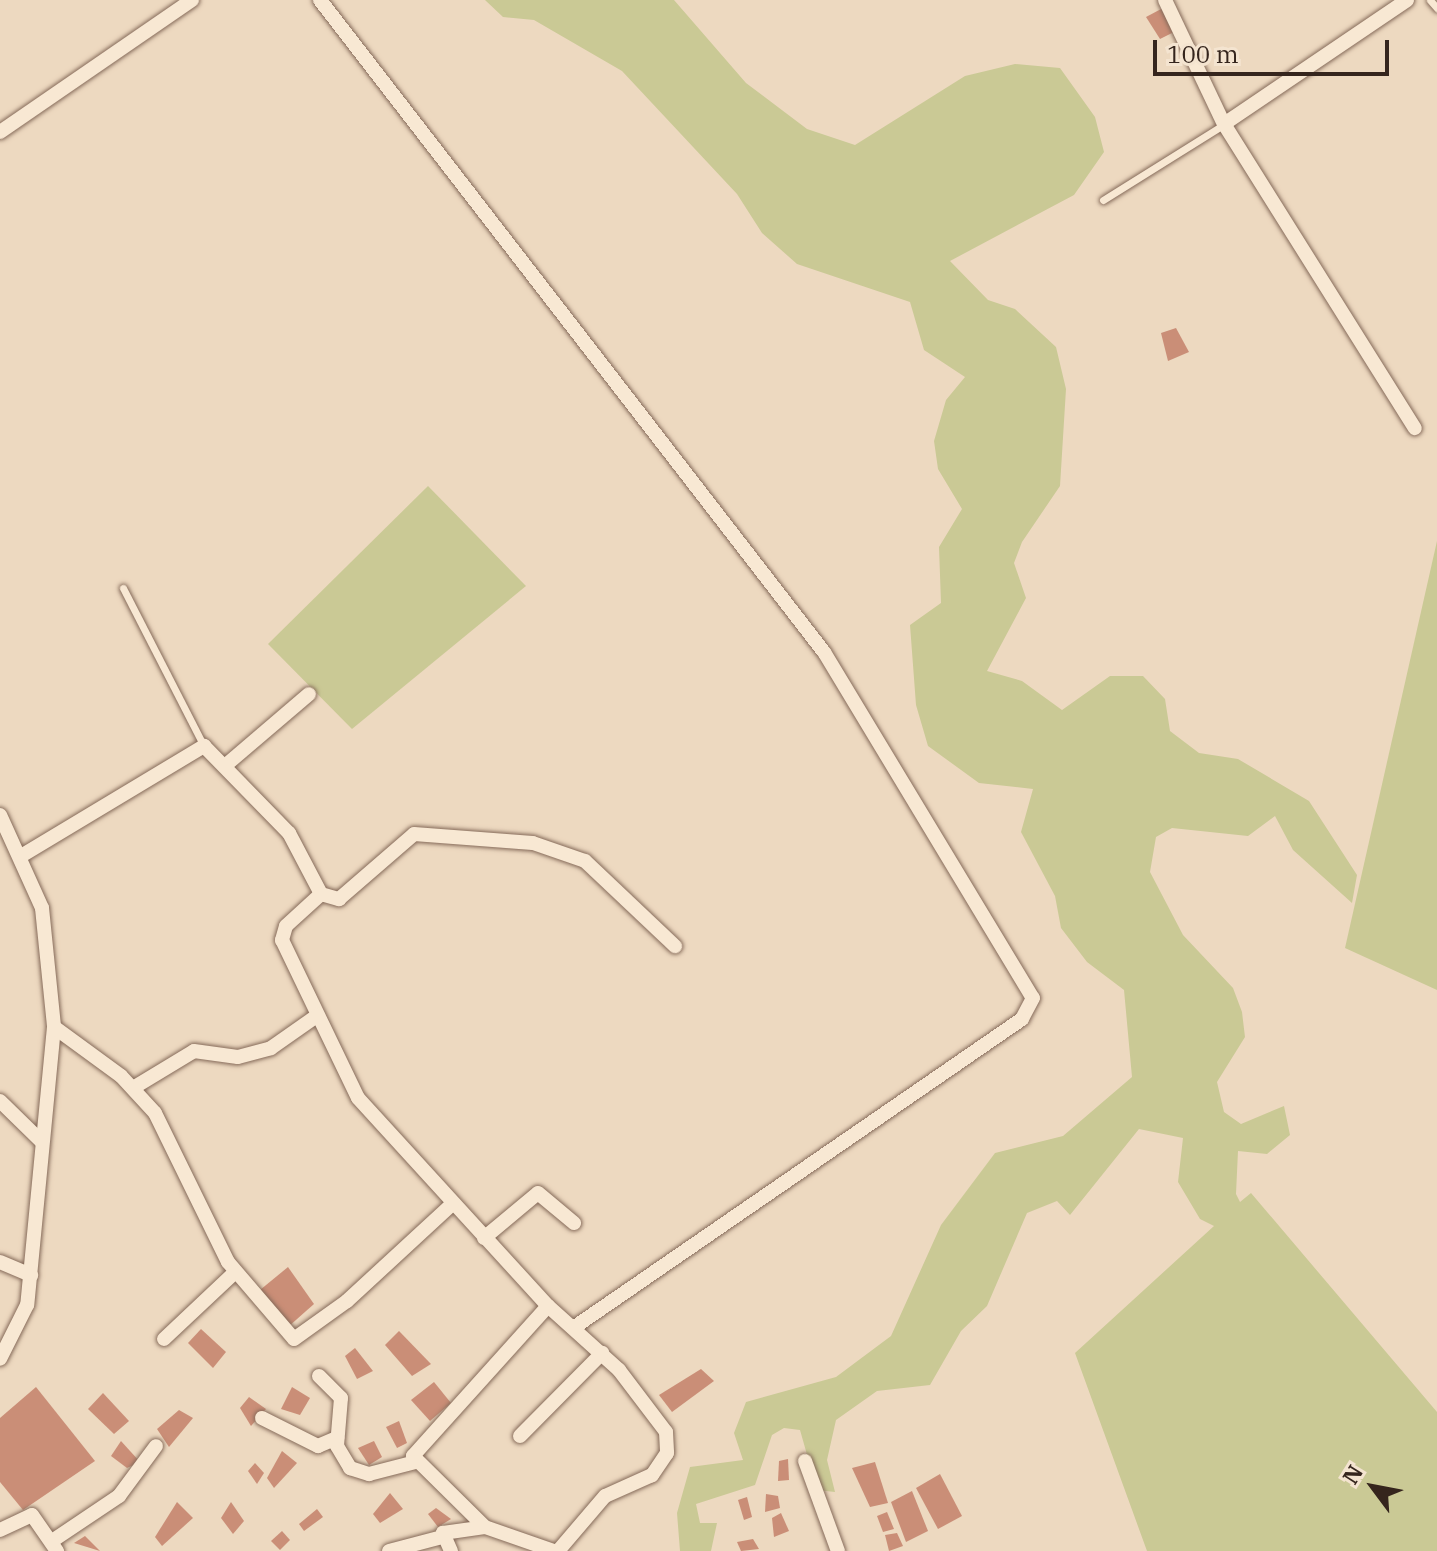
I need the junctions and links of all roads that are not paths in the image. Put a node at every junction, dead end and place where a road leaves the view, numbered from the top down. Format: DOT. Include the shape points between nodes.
graph roads {
  1 [pos="192,0"];
  2 [pos="320,0"];
  3 [pos="1165,0"];
  4 [pos="1407,0"];
  5 [pos="1430,0"];
  6 [pos="1437,8"];
  7 [pos="1224,124"];
  8 [pos="0,132"];
  9 [pos="1103,200"];
  10 [pos="1415,428"];
  11 [pos="123,588"];
  12 [pos="309,694"];
  13 [pos="204,746"];
  14 [pos="226,765"];
  15 [pos="0,815"];
  16 [pos="4,833"];
  17 [pos="21,856"];
  18 [pos="321,894"];
  19 [pos="675,946"];
  20 [pos="318,1015"];
  21 [pos="54,1027"];
  22 [pos="133,1088"];
  23 [pos="0,1101"];
  24 [pos="42,1142"];
  25 [pos="452,1204"];
  26 [pos="574,1223"];
  27 [pos="484,1238"];
  28 [pos="0,1262"];
  29 [pos="235,1272"];
  30 [pos="31,1275"];
  31 [pos="548,1306"];
  32 [pos="576,1326"];
  33 [pos="164,1339"];
  34 [pos="602,1353"];
  35 [pos="0,1359"];
  36 [pos="319,1376"];
  37 [pos="262,1418"];
  38 [pos="520,1436"];
  39 [pos="337,1438"];
  40 [pos="156,1446"];
  41 [pos="805,1461"];
  42 [pos="415,1462"];
  43 [pos="485,1527"];
  44 [pos="0,1530"];
  45 [pos="442,1537"];
  46 [pos="56,1548"];
  47 [pos="389,1551"];
  48 [pos="451,1551"];
  49 [pos="556,1551"];
  50 [pos="838,1551"];
  1 -- 8 [label="street"];
  2 -- 32 [label="street" via="824,652 1033,998 1022,1019"];
  3 -- 7 [label="street"];
  4 -- 7 [label="street"];
  5 -- 6 [label="lane"];
  7 -- 9 [label="lane"];
  7 -- 10 [label="street"];
  11 -- 13 [label="lane"];
  12 -- 14 [label="street"];
  13 -- 14 [label="street"];
  13 -- 17 [label="street"];
  14 -- 18 [label="street" via="295,841"];
  15 -- 16 [label="street"];
  16 -- 17 [label="street"];
  17 -- 21 [label="street" via="42,908"];
  18 -- 19 [label="street" via="339,899 414,834 533,843 585,861"];
  18 -- 20 [label="street" via="282,932"];
  20 -- 22 [label="street" via="271,1048 238,1057 194,1051"];
  20 -- 25 [label="street" via="358,1098"];
  21 -- 22 [label="street"];
  21 -- 24 [label="street"];
  22 -- 29 [label="street" via="169,1134"];
  23 -- 24 [label="street"];
  24 -- 30 [label="street"];
  25 -- 27 [label="street"];
  25 -- 29 [label="street" via="300,1338 286,1333"];
  26 -- 27 [label="street" via="538,1193"];
  27 -- 31 [label="street"];
  28 -- 30 [label="street"];
  29 -- 33 [label="street"];
  30 -- 35 [label="street" via="21,1319"];
  31 -- 32 [label="street"];
  31 -- 42 [label="street" via="419,1445"];
  32 -- 34 [label="street"];
  34 -- 38 [label="street"];
  34 -- 49 [label="street" via="656,1415 667,1453 652,1475 591,1508"];
  36 -- 39 [label="street" via="341,1398"];
  37 -- 39 [label="street" via="318,1446"];
  39 -- 42 [label="street" via="343,1459 358,1473"];
  40 -- 46 [label="street" via="119,1496"];
  41 -- 50 [label="street"];
  42 -- 43 [label="street"];
  43 -- 45 [label="street"];
  43 -- 49 [label="street"];
  44 -- 46 [label="street" via="32,1515"];
  45 -- 47 [label="street"];
  45 -- 48 [label="street"];
}
